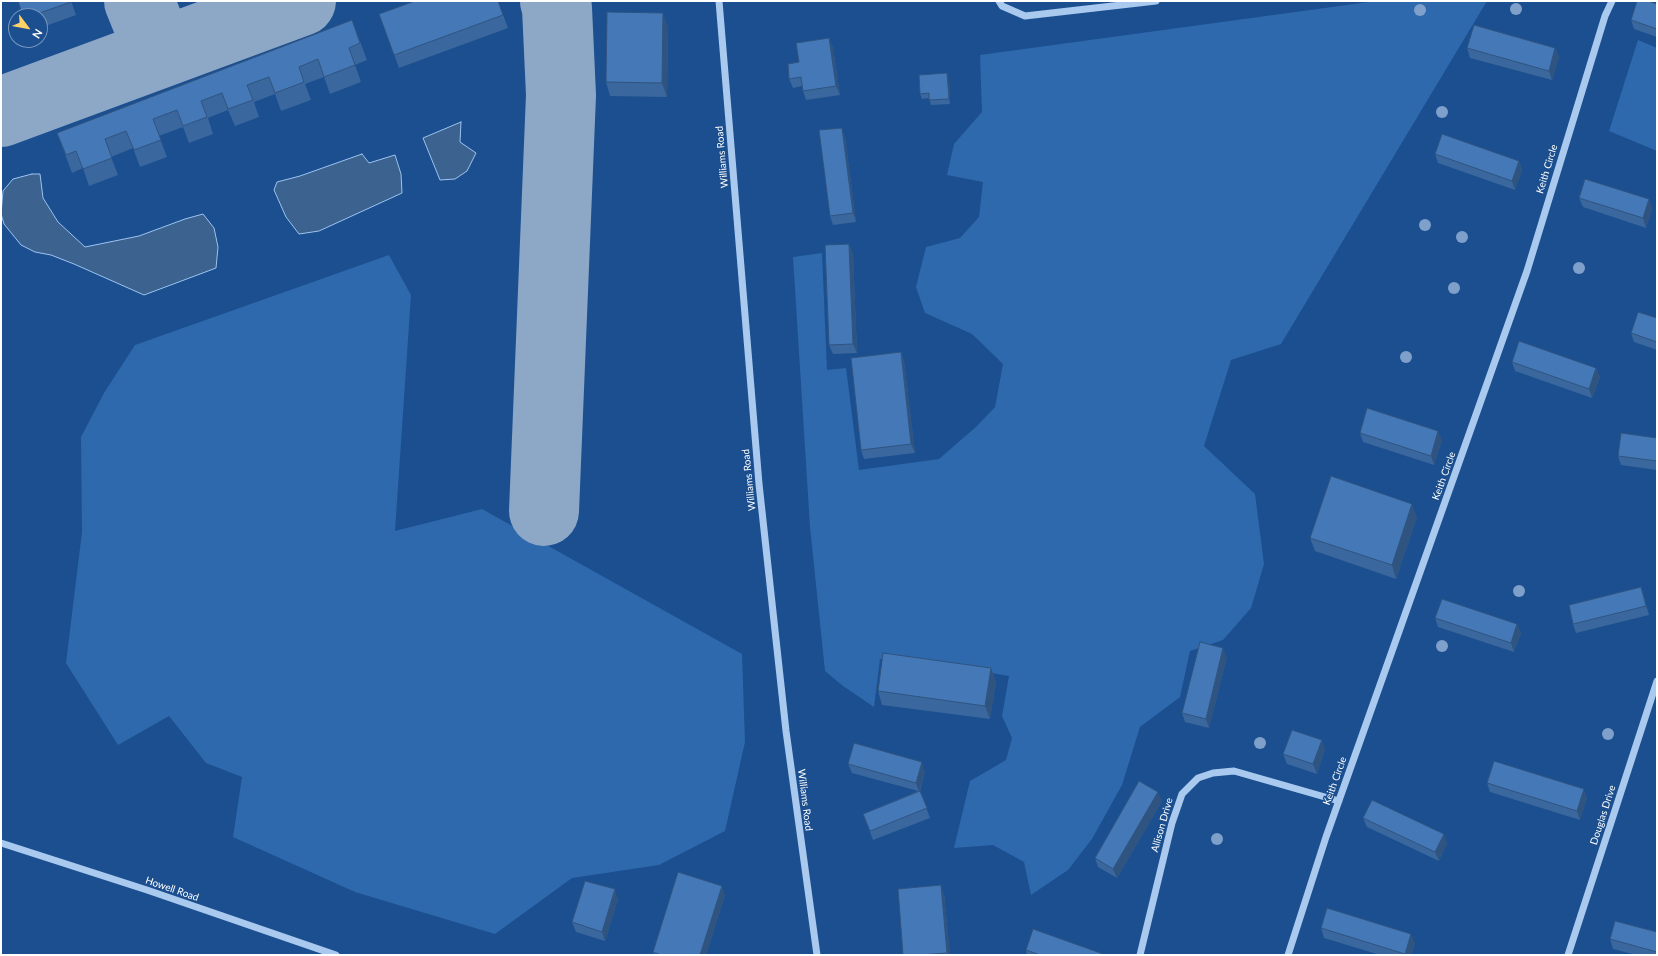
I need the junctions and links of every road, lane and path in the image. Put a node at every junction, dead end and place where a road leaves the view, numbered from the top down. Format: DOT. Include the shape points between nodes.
graph roads {
  1 [pos="719,1"];
  2 [pos="999,1"];
  3 [pos="1156,1"];
  4 [pos="1612,1"];
  5 [pos="1657,681"];
  6 [pos="1339,801"];
  7 [pos="1,844"];
  8 [pos="336,955"];
  9 [pos="817,955"];
  10 [pos="1140,955"];
  11 [pos="1288,955"];
  12 [pos="1568,955"];
  1 -- 9 [label="street, Williams Road" via="759,484 786,731"];
  2 -- 3 [label="street" via="1002,6 1025,16"];
  4 -- 6 [label="street, Keith Circle" via="1605,16 1527,271"];
  5 -- 12 [label="street, Douglas Drive"];
  6 -- 10 [label="street, Allison Drive" via="1234,771 1213,773 1198,778 1182,794 1172,823"];
  6 -- 11 [label="street, Keith Circle"];
  7 -- 8 [label="street, Howell Road" via="147,890"];
}
